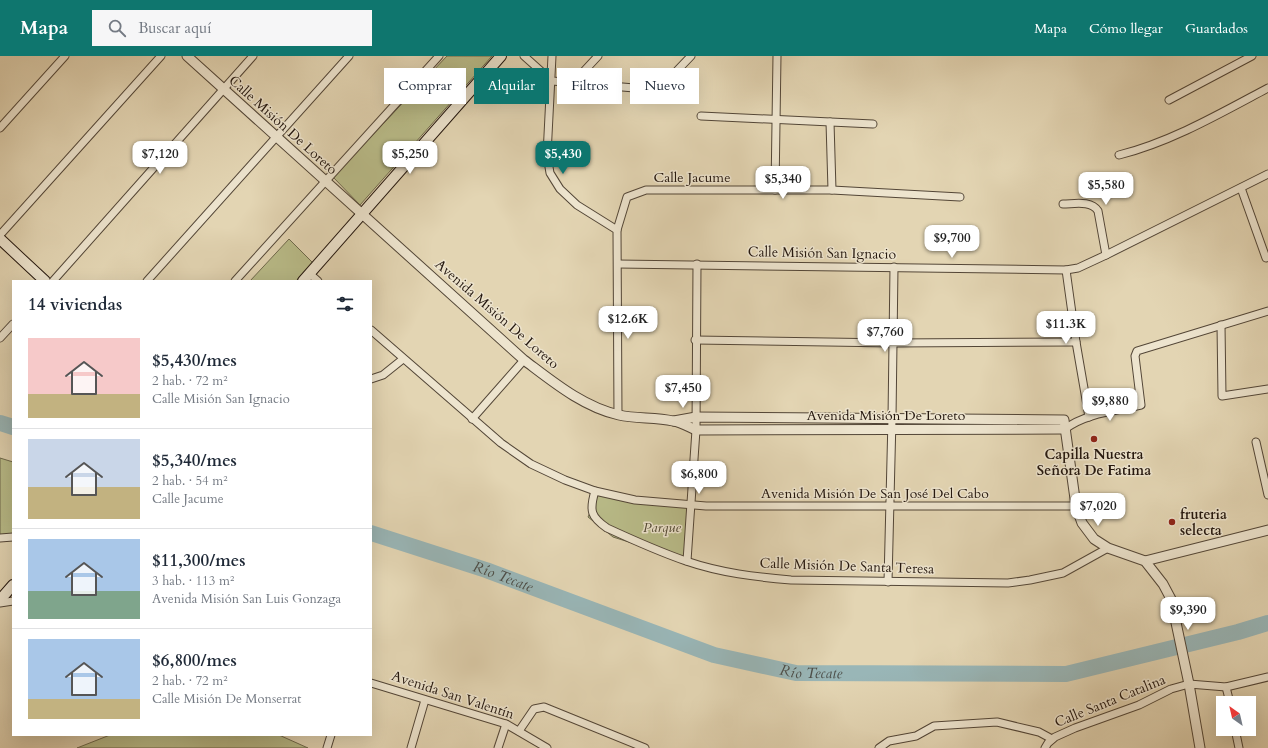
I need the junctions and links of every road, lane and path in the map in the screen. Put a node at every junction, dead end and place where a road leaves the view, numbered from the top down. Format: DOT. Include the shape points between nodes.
graph roads {
  1 [pos="65,56"];
  2 [pos="161,56"];
  3 [pos="187,56"];
  4 [pos="253,56"];
  5 [pos="349,56"];
  6 [pos="439,56"];
  7 [pos="501,56"];
  8 [pos="524,56"];
  9 [pos="552,56"];
  10 [pos="598,56"];
  11 [pos="691,56"];
  12 [pos="777,56"];
  13 [pos="1252,56"];
  14 [pos="587,68"];
  15 [pos="552,82"];
  16 [pos="557,82"];
  17 [pos="622,87"];
  18 [pos="1268,88"];
  19 [pos="224,90"];
  20 [pos="1169,100"];
  21 [pos="701,116"];
  22 [pos="776,119"];
  23 [pos="830,122"];
  24 [pos="873,124"];
  25 [pos="0,128"];
  26 [pos="276,137"];
  27 [pos="1119,155"];
  28 [pos="1268,174"];
  29 [pos="325,183"];
  30 [pos="1241,188"];
  31 [pos="775,190"];
  32 [pos="832,190"];
  33 [pos="960,197"];
  34 [pos="1063,204"];
  35 [pos="362,213"];
  36 [pos="617,230"];
  37 [pos="0,235"];
  38 [pos="0,238"];
  39 [pos="1106,255"];
  40 [pos="1266,258"];
  41 [pos="618,264"];
  42 [pos="697,264"];
  43 [pos="894,267"];
  44 [pos="1066,270"];
  45 [pos="306,277"];
  46 [pos="44,280"];
  47 [pos="54,280"];
  48 [pos="148,280"];
  49 [pos="237,280"];
  50 [pos="1268,311"];
  51 [pos="12,325"];
  52 [pos="1221,325"];
  53 [pos="372,331"];
  54 [pos="0,338"];
  55 [pos="695,340"];
  56 [pos="1076,342"];
  57 [pos="893,343"];
  58 [pos="403,359"];
  59 [pos="524,360"];
  60 [pos="372,379"];
  61 [pos="1268,389"];
  62 [pos="618,415"];
  63 [pos="696,417"];
  64 [pos="1089,417"];
  65 [pos="892,418"];
  66 [pos="472,419"];
  67 [pos="674,421"];
  68 [pos="1064,425"];
  69 [pos="892,428"];
  70 [pos="696,430"];
  71 [pos="1256,442"];
  72 [pos="595,491"];
  73 [pos="1268,495"];
  74 [pos="692,504"];
  75 [pos="889,505"];
  76 [pos="1076,506"];
  77 [pos="1268,530"];
  78 [pos="12,537"];
  79 [pos="0,538"];
  80 [pos="1108,548"];
  81 [pos="686,561"];
  82 [pos="1146,561"];
  83 [pos="888,582"];
  84 [pos="12,586"];
  85 [pos="12,601"];
  86 [pos="0,602"];
  87 [pos="1268,677"];
  88 [pos="372,683"];
  89 [pos="1189,684"];
  90 [pos="1226,687"];
  91 [pos="1228,696"];
  92 [pos="425,700"];
  93 [pos="506,724"];
  94 [pos="519,731"];
  95 [pos="330,736"];
  96 [pos="1236,736"];
  97 [pos="1052,739"];
  98 [pos="327,748"];
  99 [pos="411,748"];
  100 [pos="498,748"];
  101 [pos="546,748"];
  102 [pos="644,748"];
  103 [pos="879,748"];
  104 [pos="1045,748"];
  105 [pos="1200,748"];
  106 [pos="1239,748"];
  1 -- 25 [label="street"];
  2 -- 37 [label="street"];
  3 -- 19 [label="street, Calle Misión De Loreto"];
  4 -- 19 [label="street"];
  5 -- 26 [label="street"];
  6 -- 29 [label="street"];
  7 -- 35 [label="main road"];
  8 -- 15 [label="street"];
  9 -- 15 [label="street"];
  10 -- 14 [label="street"];
  11 -- 17 [label="street" via="670,78 646,89"];
  12 -- 22 [label="street"];
  13 -- 20 [label="street"];
  15 -- 16 [label="street"];
  15 -- 36 [label="street" via="547,155 550,173 560,189 577,205"];
  18 -- 27 [label="street" via="1178,133"];
  19 -- 26 [label="street, Calle Misión De Loreto"];
  19 -- 47 [label="street"];
  21 -- 22 [label="street"];
  22 -- 23 [label="street"];
  22 -- 31 [label="street"];
  23 -- 24 [label="street"];
  23 -- 32 [label="street"];
  26 -- 29 [label="street, Calle Misión De Loreto"];
  26 -- 48 [label="street"];
  28 -- 30 [label="street, Calle Misión San Ignacio"];
  29 -- 35 [label="street, Calle Misión De Loreto"];
  29 -- 49 [label="street"];
  30 -- 39 [label="street, Calle Misión San Ignacio"];
  30 -- 40 [label="street"];
  31 -- 32 [label="street, Calle Jacume"];
  31 -- 36 [label="street, Calle Jacume" via="646,190 627,197"];
  32 -- 33 [label="street, Calle Jacume"];
  34 -- 39 [label="street" via="1089,204 1095,207 1098,211"];
  35 -- 45 [label="main road"];
  35 -- 59 [label="street, Avenida Misión De Loreto"];
  36 -- 41 [label="street"];
  38 -- 46 [label="main road"];
  39 -- 44 [label="street, Calle Misión San Ignacio" via="1078,268"];
  41 -- 42 [label="street, Calle Misión San Ignacio"];
  41 -- 62 [label="street"];
  42 -- 43 [label="street, Calle Misión San Ignacio"];
  42 -- 55 [label="street"];
  43 -- 44 [label="street, Calle Misión San Ignacio"];
  43 -- 57 [label="street"];
  44 -- 56 [label="street"];
  50 -- 52 [label="street"];
  51 -- 54 [label="street"];
  52 -- 61 [label="street" via="1221,394 1224,397"];
  52 -- 64 [label="street, Avenida Misión De Loreto" via="1137,351 1135,356 1142,405"];
  53 -- 58 [label="street, Avenida Misión De San José Del Cabo"];
  55 -- 57 [label="street"];
  55 -- 63 [label="street"];
  56 -- 57 [label="street"];
  56 -- 64 [label="street"];
  57 -- 65 [label="street"];
  58 -- 60 [label="street" via="383,375"];
  58 -- 66 [label="street, Avenida Misión De San José Del Cabo"];
  59 -- 62 [label="street, Avenida Misión De Loreto" via="585,402"];
  59 -- 66 [label="street"];
  62 -- 67 [label="street, Avenida Misión De Loreto"];
  63 -- 65 [label="street, Avenida Misión De Loreto"];
  63 -- 67 [label="street, Avenida Misión De Loreto"];
  63 -- 70 [label="street"];
  64 -- 68 [label="street, Avenida Misión De Loreto"];
  65 -- 68 [label="street, Avenida Misión De Loreto"];
  65 -- 69 [label="street"];
  66 -- 72 [label="street, Avenida Misión De San José Del Cabo" via="531,464"];
  67 -- 70 [label="street"];
  68 -- 69 [label="street, Avenida Misión De Loreto"];
  68 -- 76 [label="street"];
  69 -- 70 [label="street, Avenida Misión De Loreto"];
  69 -- 75 [label="street"];
  70 -- 74 [label="street"];
  71 -- 73 [label="street"];
  72 -- 74 [label="street, Avenida Misión De San José Del Cabo" via="635,500"];
  72 -- 81 [label="street, Calle Misión De Santa Teresa" via="591,504 592,514 598,522"];
  74 -- 75 [label="street, Avenida Misión De San José Del Cabo"];
  74 -- 81 [label="street"];
  75 -- 76 [label="street, Avenida Misión De San José Del Cabo"];
  75 -- 83 [label="street"];
  76 -- 80 [label="street" via="1088,532"];
  77 -- 82 [label="street"];
  78 -- 79 [label="street"];
  80 -- 82 [label="street"];
  80 -- 83 [label="street, Calle Misión De Santa Teresa" via="1063,572 1030,580 1008,583"];
  81 -- 83 [label="street, Calle Misión De Santa Teresa" via="729,573 761,578"];
  82 -- 89 [label="street" via="1171,599"];
  84 -- 86 [label="main road"];
  85 -- 86 [label="street"];
  87 -- 90 [label="street"];
  88 -- 92 [label="street, Avenida San Valentín"];
  89 -- 90 [label="street"];
  89 -- 97 [label="street, Calle Santa Catalina" via="1171,689 1139,705"];
  89 -- 105 [label="street"];
  90 -- 91 [label="street"];
  92 -- 93 [label="street, Avenida San Valentín"];
  92 -- 99 [label="street"];
  93 -- 94 [label="street, Avenida San Valentín"];
  93 -- 100 [label="street"];
  94 -- 101 [label="street, Avenida San Valentín"];
  94 -- 102 [label="street" via="534,709 544,708"];
  95 -- 98 [label="street"];
  96 -- 106 [label="street"];
  97 -- 103 [label="street" via="1039,732 997,722 934,726 916,736 889,741"];
  97 -- 104 [label="street, Calle Santa Catalina"];
}
